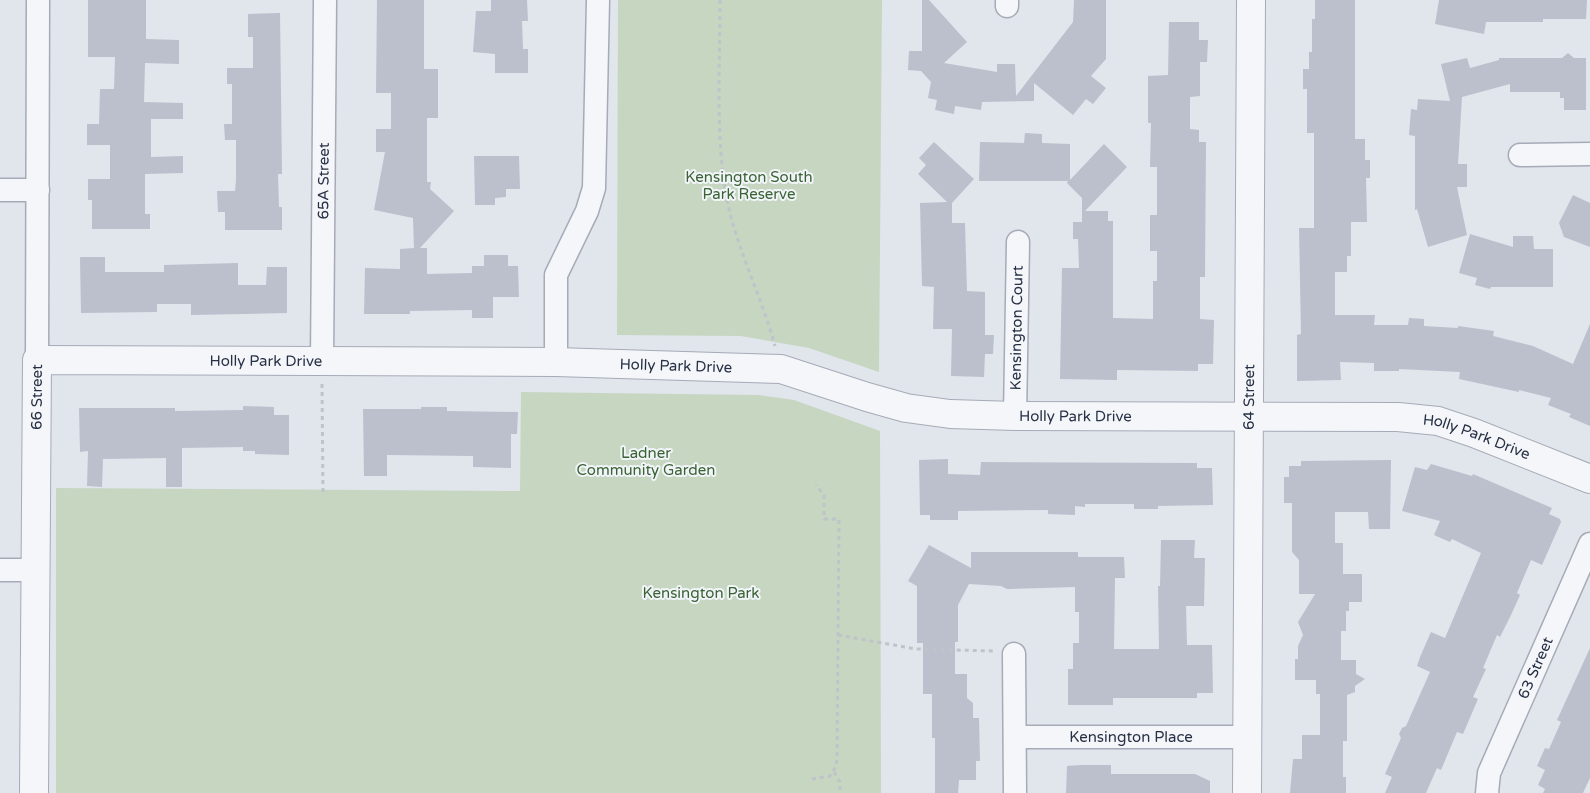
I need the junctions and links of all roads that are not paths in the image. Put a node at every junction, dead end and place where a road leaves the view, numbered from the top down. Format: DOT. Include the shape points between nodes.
graph roads {
  1 [pos="38,0"];
  2 [pos="325,0"];
  3 [pos="598,0"];
  4 [pos="1251,0"];
  5 [pos="1590,154"];
  6 [pos="1520,155"];
  7 [pos="0,190"];
  8 [pos="38,190"];
  9 [pos="1018,242"];
  10 [pos="37,360"];
  11 [pos="322,361"];
  12 [pos="556,362"];
  13 [pos="1015,416"];
  14 [pos="1249,416"];
  15 [pos="1590,479"];
  16 [pos="1590,544"];
  17 [pos="0,570"];
  18 [pos="34,570"];
  19 [pos="1014,654"];
  20 [pos="1015,737"];
  21 [pos="1247,737"];
  22 [pos="34,793"];
  23 [pos="1015,793"];
  24 [pos="1247,793"];
  25 [pos="1487,793"];
  1 -- 8 [label="street, 66 Street"];
  2 -- 11 [label="street, 65A Street"];
  3 -- 12 [label="street" via="594,188 587,211 556,275"];
  4 -- 14 [label="street, 64 Street"];
  5 -- 6 [label="street"];
  7 -- 8 [label="street"];
  8 -- 10 [label="street, 66 Street"];
  9 -- 13 [label="street, Kensington Court"];
  10 -- 11 [label="street, Holly Park Drive"];
  10 -- 18 [label="street, 66 Street"];
  11 -- 12 [label="street, Holly Park Drive"];
  12 -- 13 [label="street, Holly Park Drive" via="780,369 906,408 950,414"];
  13 -- 14 [label="street, Holly Park Drive"];
  14 -- 15 [label="street, Holly Park Drive" via="1398,417 1438,421"];
  14 -- 21 [label="street, 64 Street"];
  16 -- 25 [label="street, 63 Street" via="1489,774"];
  17 -- 18 [label="street"];
  18 -- 22 [label="street, 66 Street"];
  19 -- 20 [label="street"];
  20 -- 21 [label="street, Kensington Place"];
  20 -- 23 [label="street"];
  21 -- 24 [label="street, 64 Street"];
}
